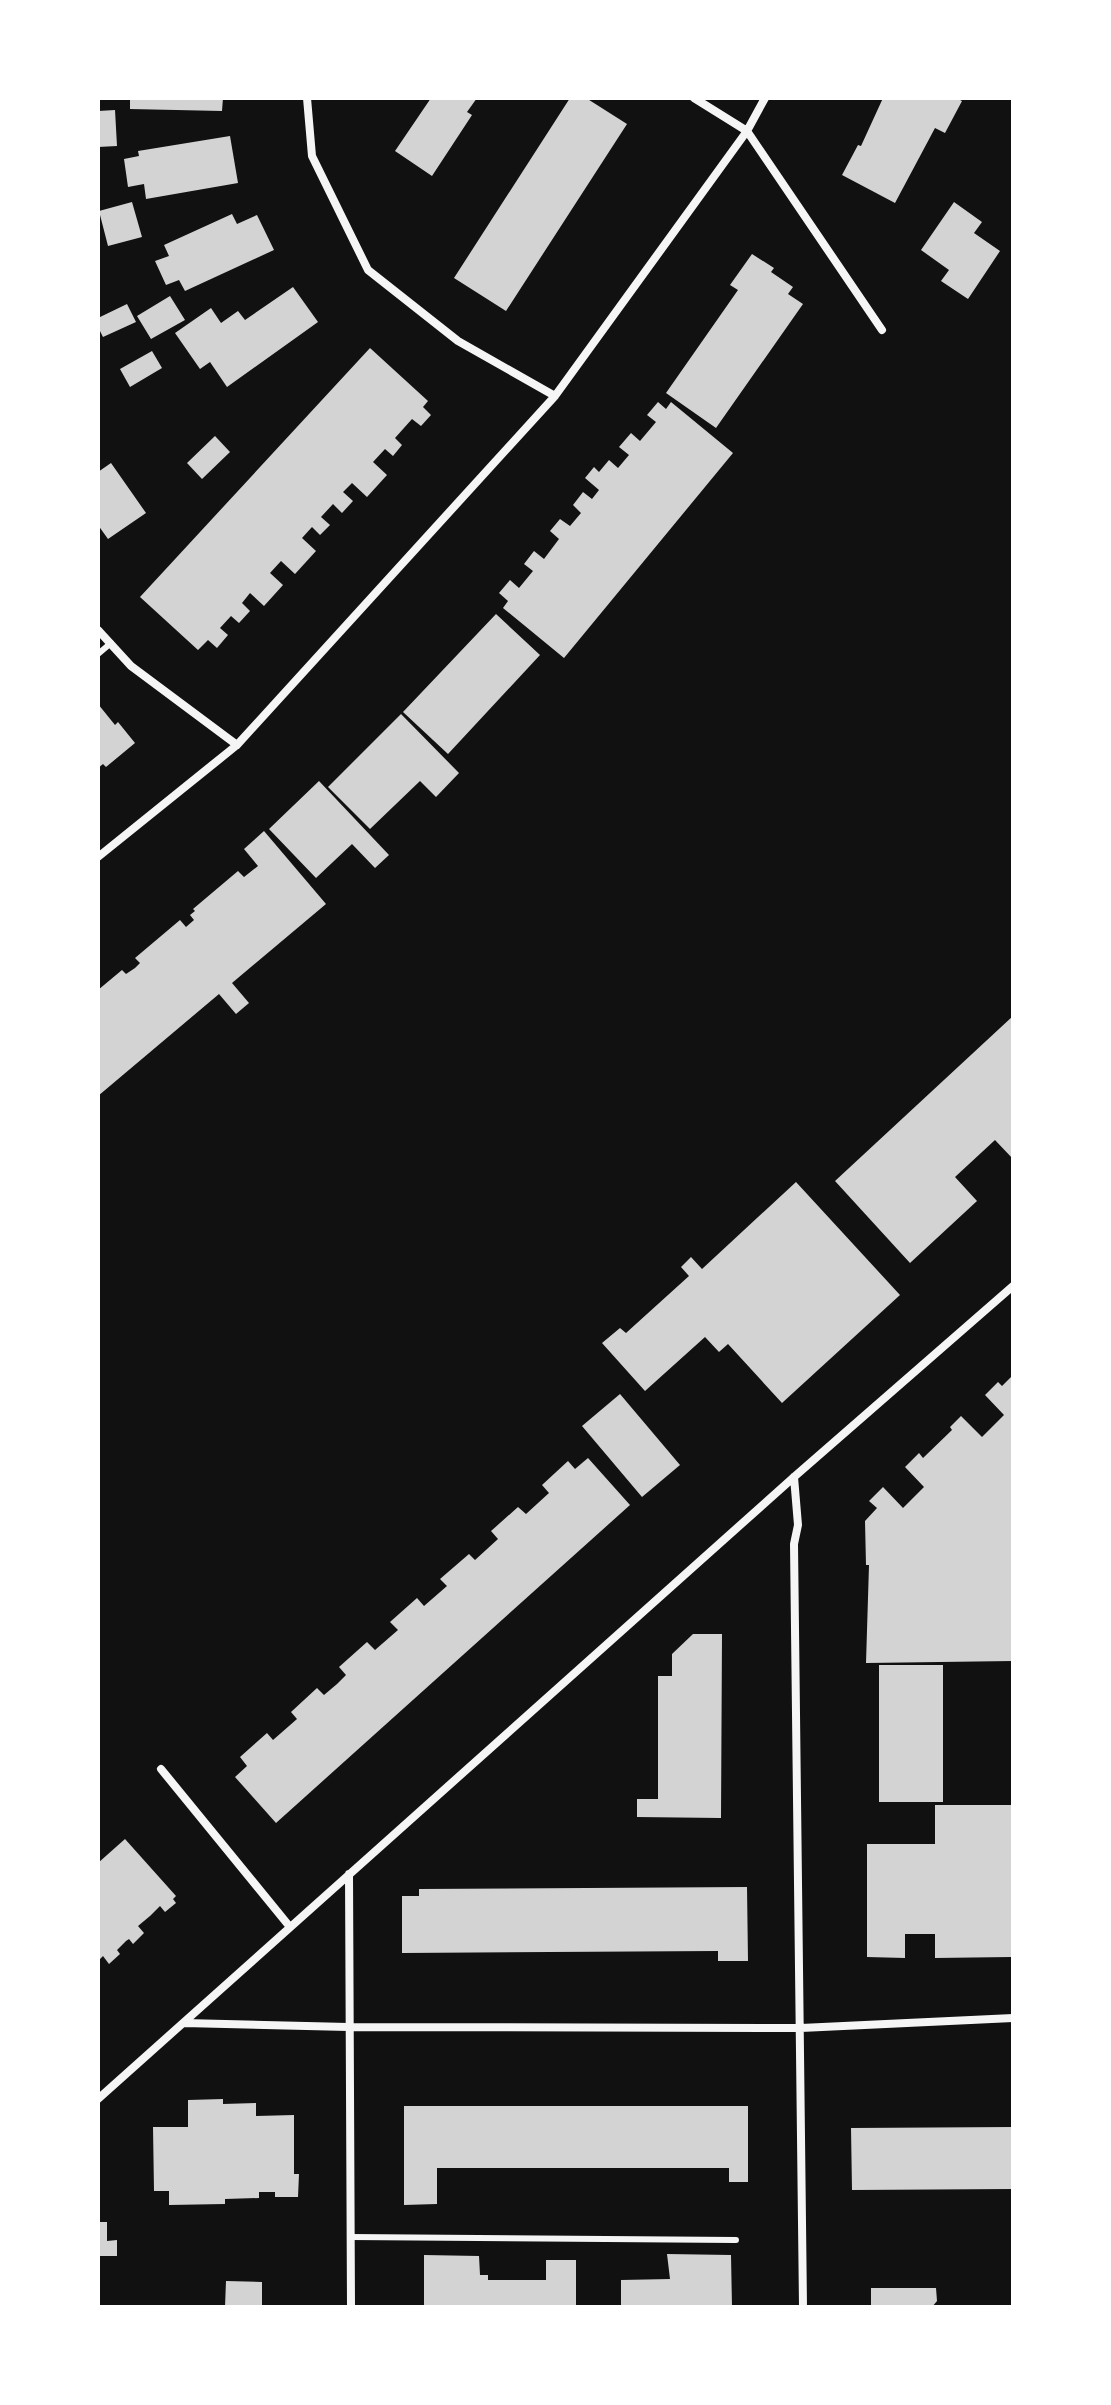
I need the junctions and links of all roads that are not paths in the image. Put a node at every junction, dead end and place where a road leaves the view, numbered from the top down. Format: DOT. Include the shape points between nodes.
graph roads {
  1 [pos="307,98"];
  2 [pos="694,98"];
  3 [pos="765,98"];
  4 [pos="747,131"];
  5 [pos="882,330"];
  6 [pos="555,396"];
  7 [pos="98,630"];
  8 [pos="111,643"];
  9 [pos="98,654"];
  10 [pos="237,745"];
  11 [pos="98,857"];
  12 [pos="1013,1286"];
  13 [pos="794,1477"];
  14 [pos="161,1769"];
  15 [pos="349,1874"];
  16 [pos="290,1927"];
  17 [pos="1013,2018"];
  18 [pos="183,2023"];
  19 [pos="348,2027"];
  20 [pos="801,2028"];
  21 [pos="98,2099"];
  22 [pos="350,2237"];
  23 [pos="736,2240"];
  24 [pos="351,2307"];
  25 [pos="803,2307"];
  1 -- 6 [label="street" via="312,156 368,270 458,341"];
  2 -- 4 [label="street"];
  3 -- 4 [label="street"];
  4 -- 5 [label="street"];
  4 -- 6 [label="street"];
  6 -- 10 [label="street"];
  7 -- 8 [label="street"];
  8 -- 9 [label="lane"];
  8 -- 10 [label="street" via="131,666"];
  10 -- 11 [label="street"];
  12 -- 13 [label="street"];
  13 -- 15 [label="street"];
  13 -- 20 [label="street"];
  14 -- 16 [label="street"];
  15 -- 16 [label="street"];
  15 -- 19 [label="street"];
  16 -- 18 [label="street"];
  17 -- 20 [label="street"];
  18 -- 19 [label="street"];
  18 -- 21 [label="street"];
  19 -- 20 [label="street"];
  19 -- 22 [label="street"];
  20 -- 25 [label="street"];
  22 -- 23 [label="lane"];
  22 -- 24 [label="street"];
}
